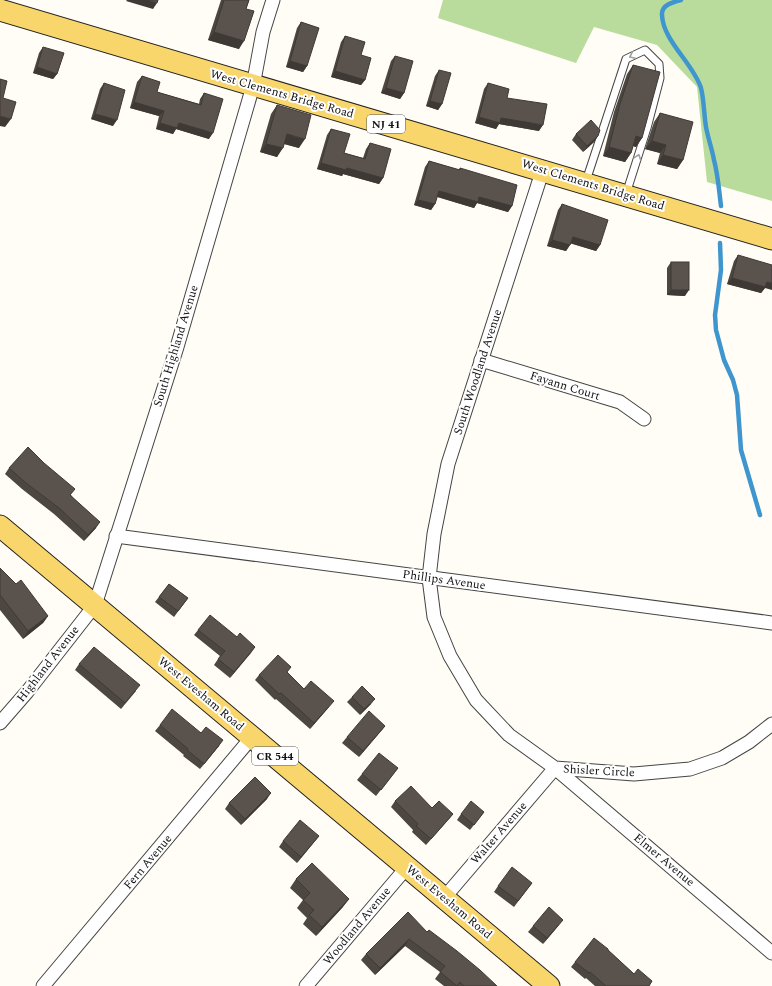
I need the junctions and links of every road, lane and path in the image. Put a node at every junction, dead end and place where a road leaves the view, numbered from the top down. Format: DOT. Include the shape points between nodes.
graph roads {
  1 [pos="273,0"];
  2 [pos="0,10"];
  3 [pos="253,86"];
  4 [pos="543,169"];
  5 [pos="586,182"];
  6 [pos="626,195"];
  7 [pos="772,239"];
  8 [pos="481,360"];
  9 [pos="644,419"];
  10 [pos="0,526"];
  11 [pos="116,536"];
  12 [pos="429,578"];
  13 [pos="94,605"];
  14 [pos="772,623"];
  15 [pos="0,723"];
  16 [pos="771,728"];
  17 [pos="252,737"];
  18 [pos="555,768"];
  19 [pos="407,867"];
  20 [pos="444,898"];
  21 [pos="772,953"];
  22 [pos="43,986"];
  23 [pos="306,986"];
  24 [pos="549,986"];
  1 -- 3 [label="street, South Highland Avenue" via="263,32"];
  2 -- 3 [label="main road, West Clements Bridge Road / NJ 41"];
  3 -- 4 [label="main road, West Clements Bridge Road / NJ 41"];
  3 -- 11 [label="street, South Highland Avenue" via="177,347"];
  4 -- 5 [label="main road, West Clements Bridge Road / NJ 41"];
  4 -- 8 [label="street, South Woodland Avenue"];
  5 -- 6 [label="main road, West Clements Bridge Road / NJ 41"];
  6 -- 5 [label="lane, one-way" via="648,128 660,78 659,64 645,50 626,59"];
  6 -- 7 [label="main road, West Clements Bridge Road / NJ 41"];
  8 -- 9 [label="street, Fayann Court" via="620,402"];
  8 -- 12 [label="street, South Woodland Avenue" via="448,464 434,534"];
  10 -- 13 [label="main road, West Evesham Road / CR 544"];
  11 -- 12 [label="street, Phillips Avenue"];
  11 -- 13 [label="street, South Highland Avenue"];
  12 -- 14 [label="street, Phillips Avenue"];
  12 -- 18 [label="street, Shisler Circle" via="434,617 450,656 476,700 509,735"];
  13 -- 15 [label="street, Highland Avenue"];
  13 -- 17 [label="main road, West Evesham Road / CR 544"];
  16 -- 18 [label="street, Shisler Circle" via="722,758 690,769 634,774"];
  17 -- 19 [label="main road, West Evesham Road / CR 544"];
  17 -- 22 [label="street, Fern Avenue"];
  18 -- 20 [label="street, Walter Avenue"];
  18 -- 21 [label="street, Elmer Avenue"];
  19 -- 20 [label="main road, West Evesham Road / CR 544"];
  19 -- 23 [label="street, Woodland Avenue"];
  20 -- 24 [label="main road, West Evesham Road / CR 544"];
}
